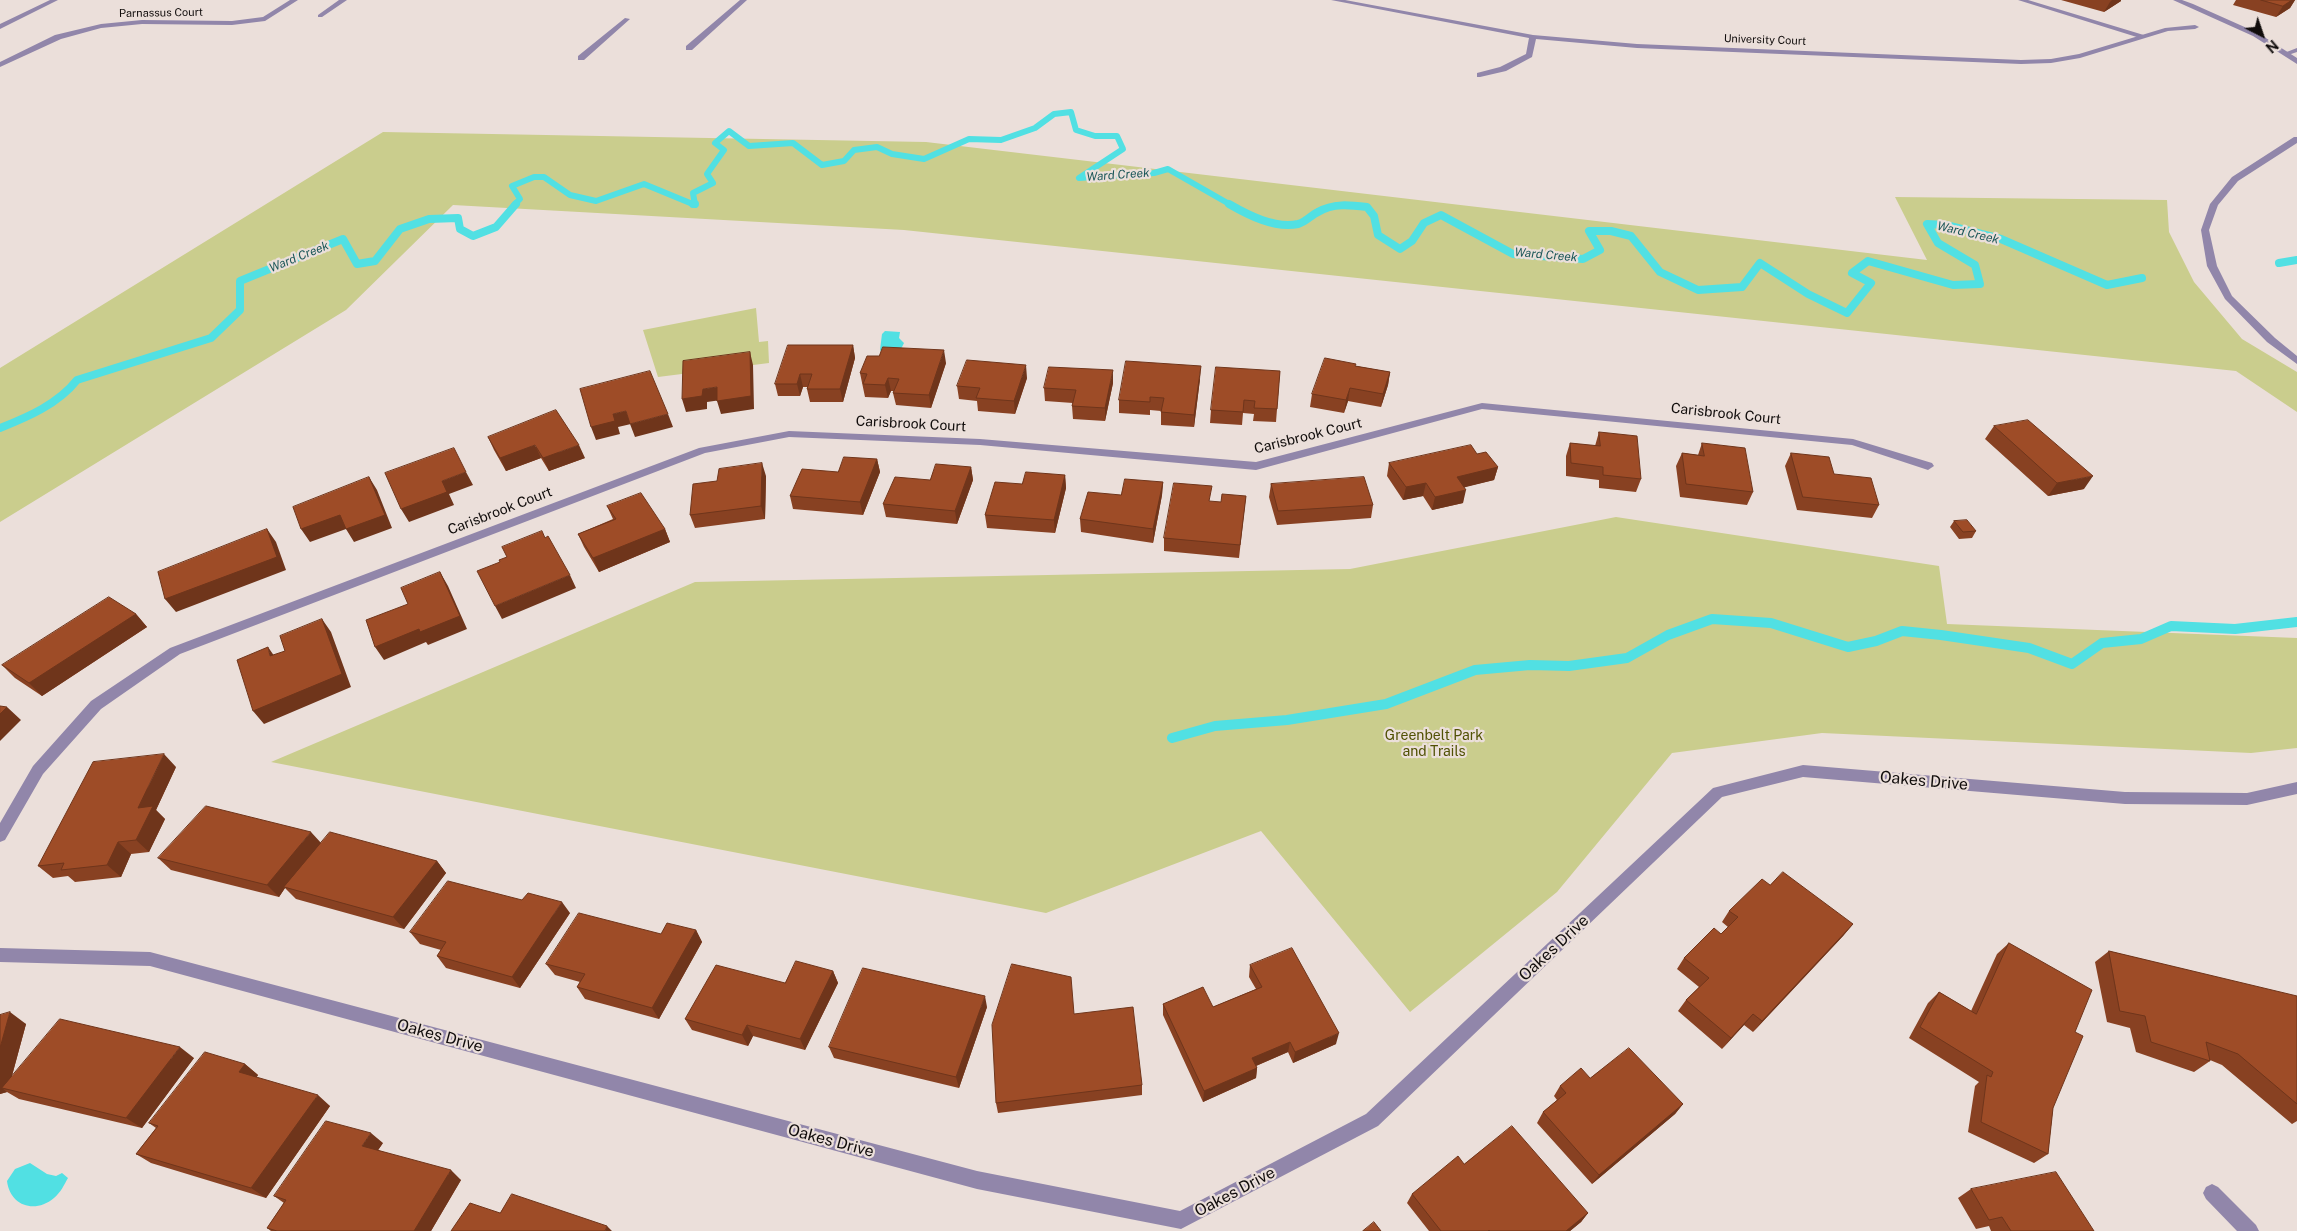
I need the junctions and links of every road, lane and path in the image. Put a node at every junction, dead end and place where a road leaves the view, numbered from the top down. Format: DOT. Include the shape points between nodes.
graph roads {
  1 [pos="55,0"];
  2 [pos="294,0"];
  3 [pos="344,0"];
  4 [pos="744,0"];
  5 [pos="1334,0"];
  6 [pos="2021,0"];
  7 [pos="2176,0"];
  8 [pos="320,16"];
  9 [pos="627,19"];
  10 [pos="0,27"];
  11 [pos="2195,27"];
  12 [pos="2143,36"];
  13 [pos="1533,37"];
  14 [pos="689,48"];
  15 [pos="2297,50"];
  16 [pos="2288,53"];
  17 [pos="581,58"];
  18 [pos="2297,62"];
  19 [pos="0,65"];
  20 [pos="1480,75"];
  21 [pos="2297,140"];
  22 [pos="2297,361"];
  23 [pos="1928,466"];
  24 [pos="2297,788"];
  25 [pos="0,836"];
  26 [pos="0,955"];
  27 [pos="2212,1193"];
  28 [pos="1182,1225"];
  29 [pos="2250,1231"];
  1 -- 10 [label="street"];
  2 -- 19 [label="street, Parnassus Court" via="265,19 232,23 142,22 101,26 58,37"];
  3 -- 8 [label="street"];
  4 -- 14 [label="street"];
  5 -- 13 [label="street, University Court"];
  6 -- 12 [label="street"];
  7 -- 16 [label="street" via="2245,29"];
  9 -- 17 [label="street"];
  11 -- 12 [label="street, University Court" via="2167,29"];
  12 -- 13 [label="street, University Court" via="2080,56 2021,62 1637,46"];
  13 -- 20 [label="street" via="1529,55 1503,69"];
  15 -- 16 [label="street"];
  16 -- 18 [label="street"];
  21 -- 22 [label="street" via="2235,179 2214,204 2205,230 2212,266 2228,297"];
  23 -- 25 [label="street, Carisbrook Court" via="1852,442 1482,406 1256,466 980,442 789,434 703,450 175,651 96,706 38,770"];
  24 -- 28 [label="street, Oakes Drive" via="2246,798 2125,798 1803,771 1718,792 1372,1120"];
  26 -- 28 [label="street, Oakes Drive" via="150,959 977,1180"];
  27 -- 29 [label="street"];
}
